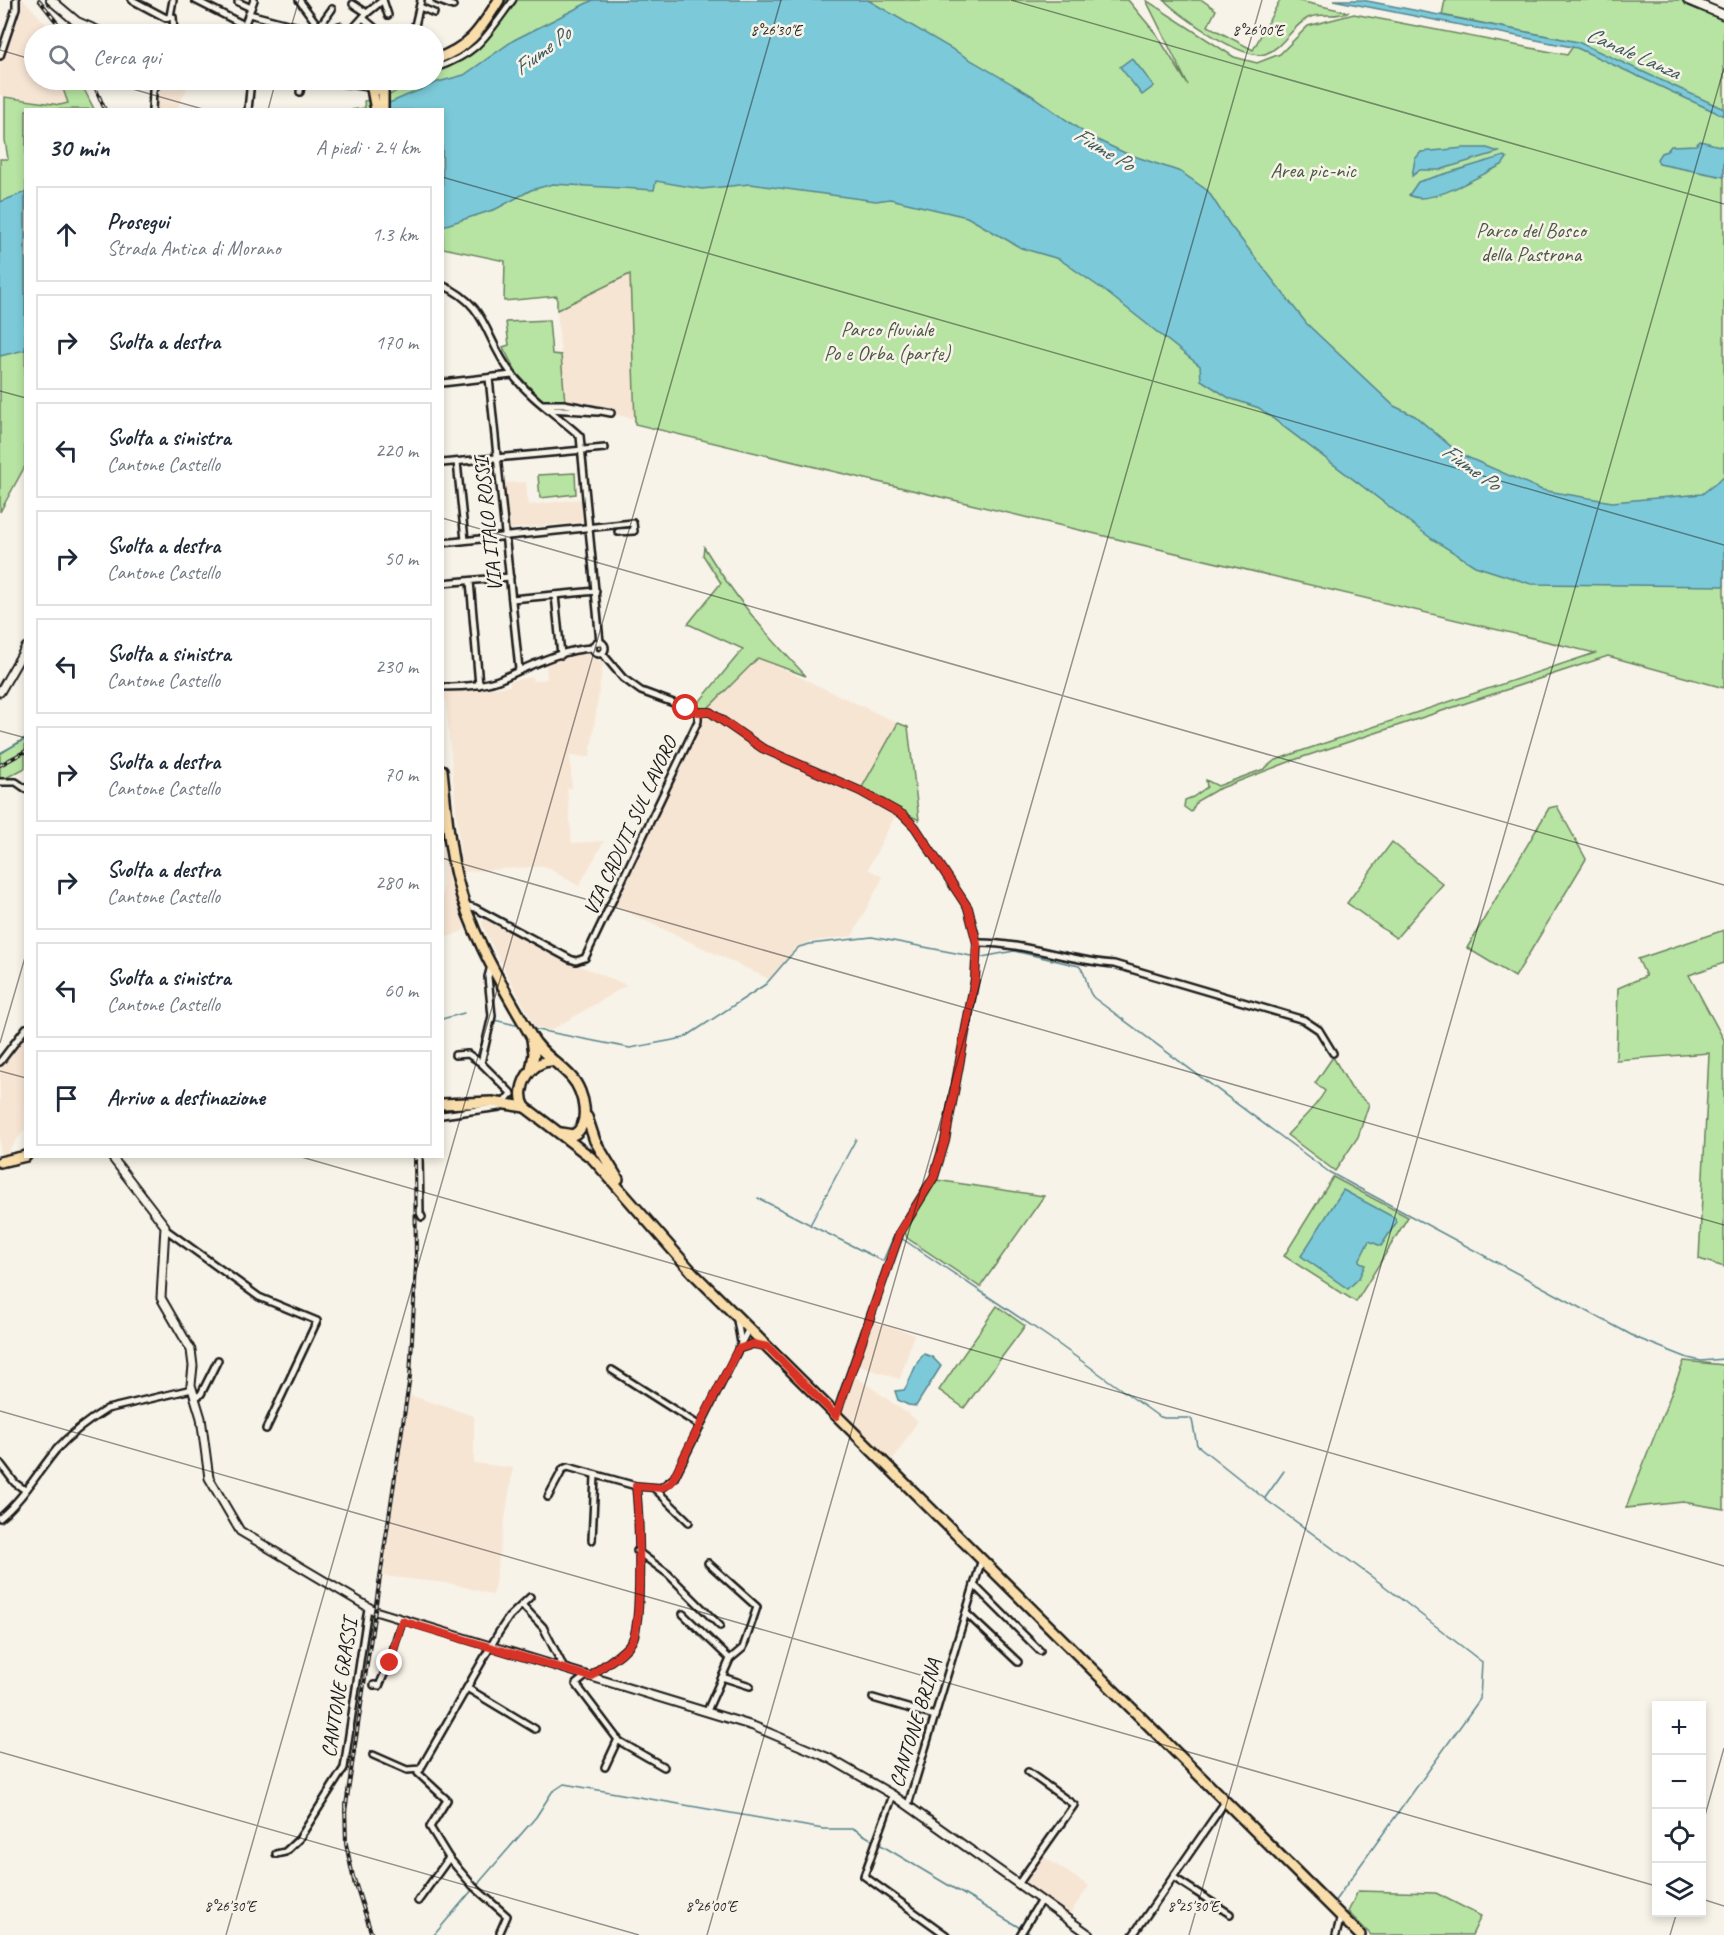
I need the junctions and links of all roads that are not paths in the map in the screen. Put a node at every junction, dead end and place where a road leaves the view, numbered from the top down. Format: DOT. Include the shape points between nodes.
graph roads {
  1 [pos="16,0"];
  2 [pos="51,0"];
  3 [pos="132,0"];
  4 [pos="173,0"];
  5 [pos="195,0"];
  6 [pos="254,0"];
  7 [pos="299,0"];
  8 [pos="383,0"];
  9 [pos="421,0"];
  10 [pos="437,0"];
  11 [pos="499,0"];
  12 [pos="513,0"];
  13 [pos="1688,0"];
  14 [pos="238,2"];
  15 [pos="352,4"];
  16 [pos="453,6"];
  17 [pos="420,7"];
  18 [pos="332,9"];
  19 [pos="250,11"];
  20 [pos="434,13"];
  21 [pos="365,15"];
  22 [pos="388,15"];
  23 [pos="1724,15"];
  24 [pos="168,17"];
  25 [pos="278,22"];
  26 [pos="81,24"];
  27 [pos="173,24"];
  28 [pos="242,24"];
  29 [pos="244,24"];
  30 [pos="288,24"];
  31 [pos="314,24"];
  32 [pos="322,24"];
  33 [pos="357,24"];
  34 [pos="373,24"];
  35 [pos="416,24"];
  36 [pos="3,37"];
  37 [pos="0,56"];
  38 [pos="444,56"];
  39 [pos="444,65"];
  40 [pos="154,90"];
  41 [pos="250,90"];
  42 [pos="373,90"];
  43 [pos="374,90"];
  44 [pos="152,108"];
  45 [pos="248,108"];
  46 [pos="376,108"];
  47 [pos="382,108"];
  48 [pos="444,286"];
  49 [pos="512,375"];
  50 [pos="489,378"];
  51 [pos="444,383"];
  52 [pos="543,404"];
  53 [pos="549,409"];
  54 [pos="605,448"];
  55 [pos="584,450"];
  56 [pos="497,458"];
  57 [pos="457,462"];
  58 [pos="444,463"];
  59 [pos="590,527"];
  60 [pos="618,532"];
  61 [pos="506,536"];
  62 [pos="465,540"];
  63 [pos="444,543"];
  64 [pos="510,577"];
  65 [pos="470,581"];
  66 [pos="444,583"];
  67 [pos="596,591"];
  68 [pos="555,595"];
  69 [pos="512,598"];
  70 [pos="600,642"];
  71 [pos="593,648"];
  72 [pos="24,650"];
  73 [pos="602,653"];
  74 [pos="561,655"];
  75 [pos="519,669"];
  76 [pos="479,684"];
  77 [pos="444,687"];
  78 [pos="0,692"];
  79 [pos="698,712"];
  80 [pos="0,782"];
  81 [pos="24,788"];
  82 [pos="444,788"];
  83 [pos="466,910"];
  84 [pos="486,914"];
  85 [pos="977,944"];
  86 [pos="491,966"];
  87 [pos="24,1031"];
  88 [pos="529,1032"];
  89 [pos="1333,1053"];
  90 [pos="455,1054"];
  91 [pos="553,1061"];
  92 [pos="0,1062"];
  93 [pos="481,1063"];
  94 [pos="531,1072"];
  95 [pos="524,1083"];
  96 [pos="509,1098"];
  97 [pos="444,1104"];
  98 [pos="525,1107"];
  99 [pos="584,1111"];
  100 [pos="444,1115"];
  101 [pos="561,1133"];
  102 [pos="24,1156"];
  103 [pos="113,1158"];
  104 [pos="418,1158"];
  105 [pos="0,1162"];
  106 [pos="627,1194"];
  107 [pos="422,1217"];
  108 [pos="165,1229"];
  109 [pos="734,1313"];
  110 [pos="749,1328"];
  111 [pos="740,1347"];
  112 [pos="768,1347"];
  113 [pos="218,1360"];
  114 [pos="612,1370"];
  115 [pos="192,1389"];
  116 [pos="195,1398"];
  117 [pos="836,1416"];
  118 [pos="700,1425"];
  119 [pos="266,1429"];
  120 [pos="0,1463"];
  121 [pos="596,1476"];
  122 [pos="636,1486"];
  123 [pos="654,1488"];
  124 [pos="25,1490"];
  125 [pos="548,1497"];
  126 [pos="0,1518"];
  127 [pos="689,1522"];
  128 [pos="592,1540"];
  129 [pos="637,1551"];
  130 [pos="982,1559"];
  131 [pos="708,1563"];
  132 [pos="974,1585"];
  133 [pos="530,1597"];
  134 [pos="522,1605"];
  135 [pos="370,1609"];
  136 [pos="966,1613"];
  137 [pos="683,1614"];
  138 [pos="402,1621"];
  139 [pos="720,1626"];
  140 [pos="491,1647"];
  141 [pos="1040,1651"];
  142 [pos="730,1659"];
  143 [pos="1018,1662"];
  144 [pos="561,1668"];
  145 [pos="588,1677"];
  146 [pos="722,1677"];
  147 [pos="374,1685"];
  148 [pos="750,1686"];
  149 [pos="467,1688"];
  150 [pos="873,1698"];
  151 [pos="706,1711"];
  152 [pos="935,1716"];
  153 [pos="535,1729"];
  154 [pos="618,1739"];
  155 [pos="373,1755"];
  156 [pos="605,1767"];
  157 [pos="664,1767"];
  158 [pos="421,1768"];
  159 [pos="1028,1772"];
  160 [pos="893,1795"];
  161 [pos="1225,1803"];
  162 [pos="908,1805"];
  163 [pos="276,1854"];
  164 [pos="449,1858"];
  165 [pos="1173,1877"];
  166 [pos="1019,1883"];
  167 [pos="1041,1900"];
  168 [pos="418,1901"];
  169 [pos="1230,1914"];
  170 [pos="1341,1916"];
  171 [pos="1022,1931"];
  172 [pos="500,1932"];
  173 [pos="946,1935"];
  174 [pos="1090,1935"];
  175 [pos="1133,1935"];
  176 [pos="1336,1935"];
  177 [pos="1360,1935"];
  1 -- 36 [label="street"];
  2 -- 26 [label="main road"];
  3 -- 24 [label="street"];
  4 -- 24 [label="street"];
  5 -- 28 [label="street"];
  6 -- 19 [label="street"];
  7 -- 31 [label="street"];
  8 -- 21 [label="street"];
  8 -- 22 [label="street"];
  9 -- 17 [label="street"];
  10 -- 16 [label="street"];
  11 -- 38 [label="main road" via="466,46"];
  12 -- 39 [label="street" via="477,47 464,58"];
  13 -- 23 [label="main road"];
  14 -- 19 [label="street"];
  15 -- 21 [label="street"];
  17 -- 20 [label="street"];
  17 -- 35 [label="street"];
  18 -- 32 [label="street"];
  19 -- 25 [label="street"];
  19 -- 29 [label="street"];
  21 -- 33 [label="street"];
  21 -- 34 [label="street"];
  24 -- 27 [label="street" via="175,19"];
  25 -- 30 [label="street"];
  36 -- 37 [label="street"];
  40 -- 44 [label="street"];
  41 -- 45 [label="street"];
  42 -- 46 [label="main road"];
  43 -- 47 [label="main road"];
  48 -- 49 [label="street" via="474,306"];
  49 -- 50 [label="street"];
  49 -- 52 [label="street"];
  50 -- 51 [label="street"];
  50 -- 56 [label="street, VIA ITALO ROSSI"];
  52 -- 53 [label="street"];
  52 -- 53 [label="street" via="609,413"];
  53 -- 55 [label="street" via="580,436"];
  54 -- 55 [label="street"];
  55 -- 56 [label="street"];
  55 -- 59 [label="street"];
  56 -- 57 [label="street"];
  56 -- 61 [label="street, VIA ITALO ROSSI"];
  57 -- 58 [label="street"];
  57 -- 62 [label="street"];
  59 -- 60 [label="street" via="633,523 634,531"];
  59 -- 61 [label="street"];
  59 -- 67 [label="street"];
  61 -- 62 [label="street"];
  61 -- 64 [label="street, VIA ITALO ROSSI"];
  62 -- 63 [label="street"];
  64 -- 65 [label="street"];
  64 -- 69 [label="street, VIA ITALO ROSSI"];
  65 -- 66 [label="street"];
  65 -- 76 [label="street"];
  67 -- 68 [label="street"];
  67 -- 70 [label="street"];
  68 -- 69 [label="street"];
  68 -- 74 [label="street"];
  69 -- 75 [label="street, VIA ITALO ROSSI"];
  70 -- 71 [label="street"];
  70 -- 73 [label="street" via="605,647"];
  71 -- 73 [label="street"];
  71 -- 74 [label="street"];
  72 -- 78 [label="street"];
  73 -- 79 [label="street" via="634,687"];
  74 -- 75 [label="street"];
  75 -- 76 [label="street" via="502,679"];
  76 -- 77 [label="street"];
  79 -- 84 [label="street, VIA CADUTI SUL LAVORO" via="698,721 585,958 570,959"];
  79 -- 85 [label="street" via="710,712 762,748 860,791 903,815 968,908"];
  80 -- 81 [label="street" via="16,782"];
  82 -- 83 [label="main road" via="451,849"];
  83 -- 84 [label="street"];
  83 -- 84 [label="street, VIA CADUTI SUL LAVORO"];
  83 -- 86 [label="main road"];
  85 -- 89 [label="street" via="1114,964 1304,1020 1319,1030"];
  85 -- 117 [label="street" via="975,979 945,1141 934,1177 900,1232"];
  86 -- 88 [label="main road"];
  86 -- 93 [label="street" via="491,1019"];
  87 -- 92 [label="street"];
  88 -- 91 [label="main road"];
  88 -- 94 [label="main road" via="534,1054"];
  90 -- 93 [label="street" via="468,1054"];
  91 -- 94 [label="main road" via="540,1063"];
  91 -- 99 [label="main road" via="574,1080"];
  93 -- 96 [label="street"];
  94 -- 95 [label="main road"];
  95 -- 96 [label="main road"];
  95 -- 98 [label="main road" via="521,1096"];
  96 -- 97 [label="main road"];
  96 -- 98 [label="main road"];
  96 -- 100 [label="street" via="495,1108"];
  98 -- 101 [label="main road"];
  99 -- 101 [label="main road" via="580,1131"];
  99 -- 106 [label="main road" via="595,1141"];
  101 -- 106 [label="main road"];
  102 -- 105 [label="main road"];
  103 -- 108 [label="street"];
  104 -- 107 [label="street"];
  106 -- 109 [label="main road" via="666,1245"];
  108 -- 115 [label="street, CANTONE GRASSI" via="160,1292 191,1350"];
  108 -- 119 [label="street" via="259,1297 317,1321"];
  109 -- 110 [label="main road"];
  109 -- 111 [label="street"];
  110 -- 111 [label="street"];
  110 -- 112 [label="main road"];
  111 -- 112 [label="street"];
  111 -- 118 [label="street"];
  112 -- 117 [label="main road"];
  113 -- 116 [label="street" via="201,1394"];
  114 -- 118 [label="street"];
  115 -- 116 [label="street, CANTONE GRASSI"];
  115 -- 124 [label="street" via="100,1413 71,1435"];
  116 -- 135 [label="street, CANTONE GRASSI" via="209,1478 236,1528"];
  117 -- 130 [label="main road"];
  118 -- 123 [label="street" via="671,1483"];
  120 -- 124 [label="street"];
  121 -- 122 [label="street"];
  121 -- 125 [label="street" via="563,1469"];
  121 -- 128 [label="street"];
  122 -- 123 [label="street"];
  122 -- 129 [label="street"];
  123 -- 127 [label="street"];
  124 -- 126 [label="street"];
  129 -- 139 [label="street" via="668,1574"];
  129 -- 145 [label="street" via="634,1639"];
  130 -- 132 [label="street, CANTONE BRINA"];
  130 -- 161 [label="main road"];
  131 -- 142 [label="street" via="758,1607 743,1648"];
  132 -- 136 [label="street, CANTONE BRINA"];
  132 -- 141 [label="street"];
  133 -- 134 [label="street"];
  134 -- 140 [label="street" via="509,1617"];
  134 -- 144 [label="street" via="543,1627"];
  135 -- 138 [label="street, CANTONE BRINA"];
  135 -- 163 [label="street, CANTONE GRASSI" via="344,1768 299,1839 285,1852"];
  136 -- 143 [label="street"];
  136 -- 152 [label="street, CANTONE BRINA"];
  137 -- 142 [label="street"];
  138 -- 140 [label="street, CANTONE BRINA"];
  138 -- 147 [label="street" via="390,1663 379,1686"];
  140 -- 144 [label="street, CANTONE BRINA"];
  140 -- 149 [label="street"];
  142 -- 146 [label="street"];
  144 -- 145 [label="street, CANTONE BRINA"];
  145 -- 151 [label="street, CANTONE BRINA"];
  145 -- 154 [label="street" via="576,1684"];
  146 -- 148 [label="street"];
  146 -- 151 [label="street"];
  149 -- 153 [label="street"];
  149 -- 158 [label="street"];
  150 -- 152 [label="street"];
  151 -- 160 [label="street, CANTONE BRINA" via="759,1728 829,1758"];
  152 -- 162 [label="street, CANTONE BRINA"];
  154 -- 156 [label="street"];
  154 -- 157 [label="street"];
  155 -- 158 [label="street" via="407,1770"];
  158 -- 164 [label="street" via="418,1773 447,1800 430,1827"];
  159 -- 166 [label="street" via="1074,1805"];
  160 -- 162 [label="street, CANTONE BRINA"];
  160 -- 173 [label="street" via="864,1876"];
  161 -- 165 [label="street"];
  161 -- 170 [label="main road"];
  162 -- 166 [label="street"];
  164 -- 168 [label="street"];
  164 -- 172 [label="street" via="507,1916"];
  165 -- 169 [label="street"];
  165 -- 175 [label="street"];
  166 -- 167 [label="street"];
  167 -- 171 [label="street"];
  167 -- 174 [label="street"];
  170 -- 176 [label="street"];
  170 -- 177 [label="main road"];
}
